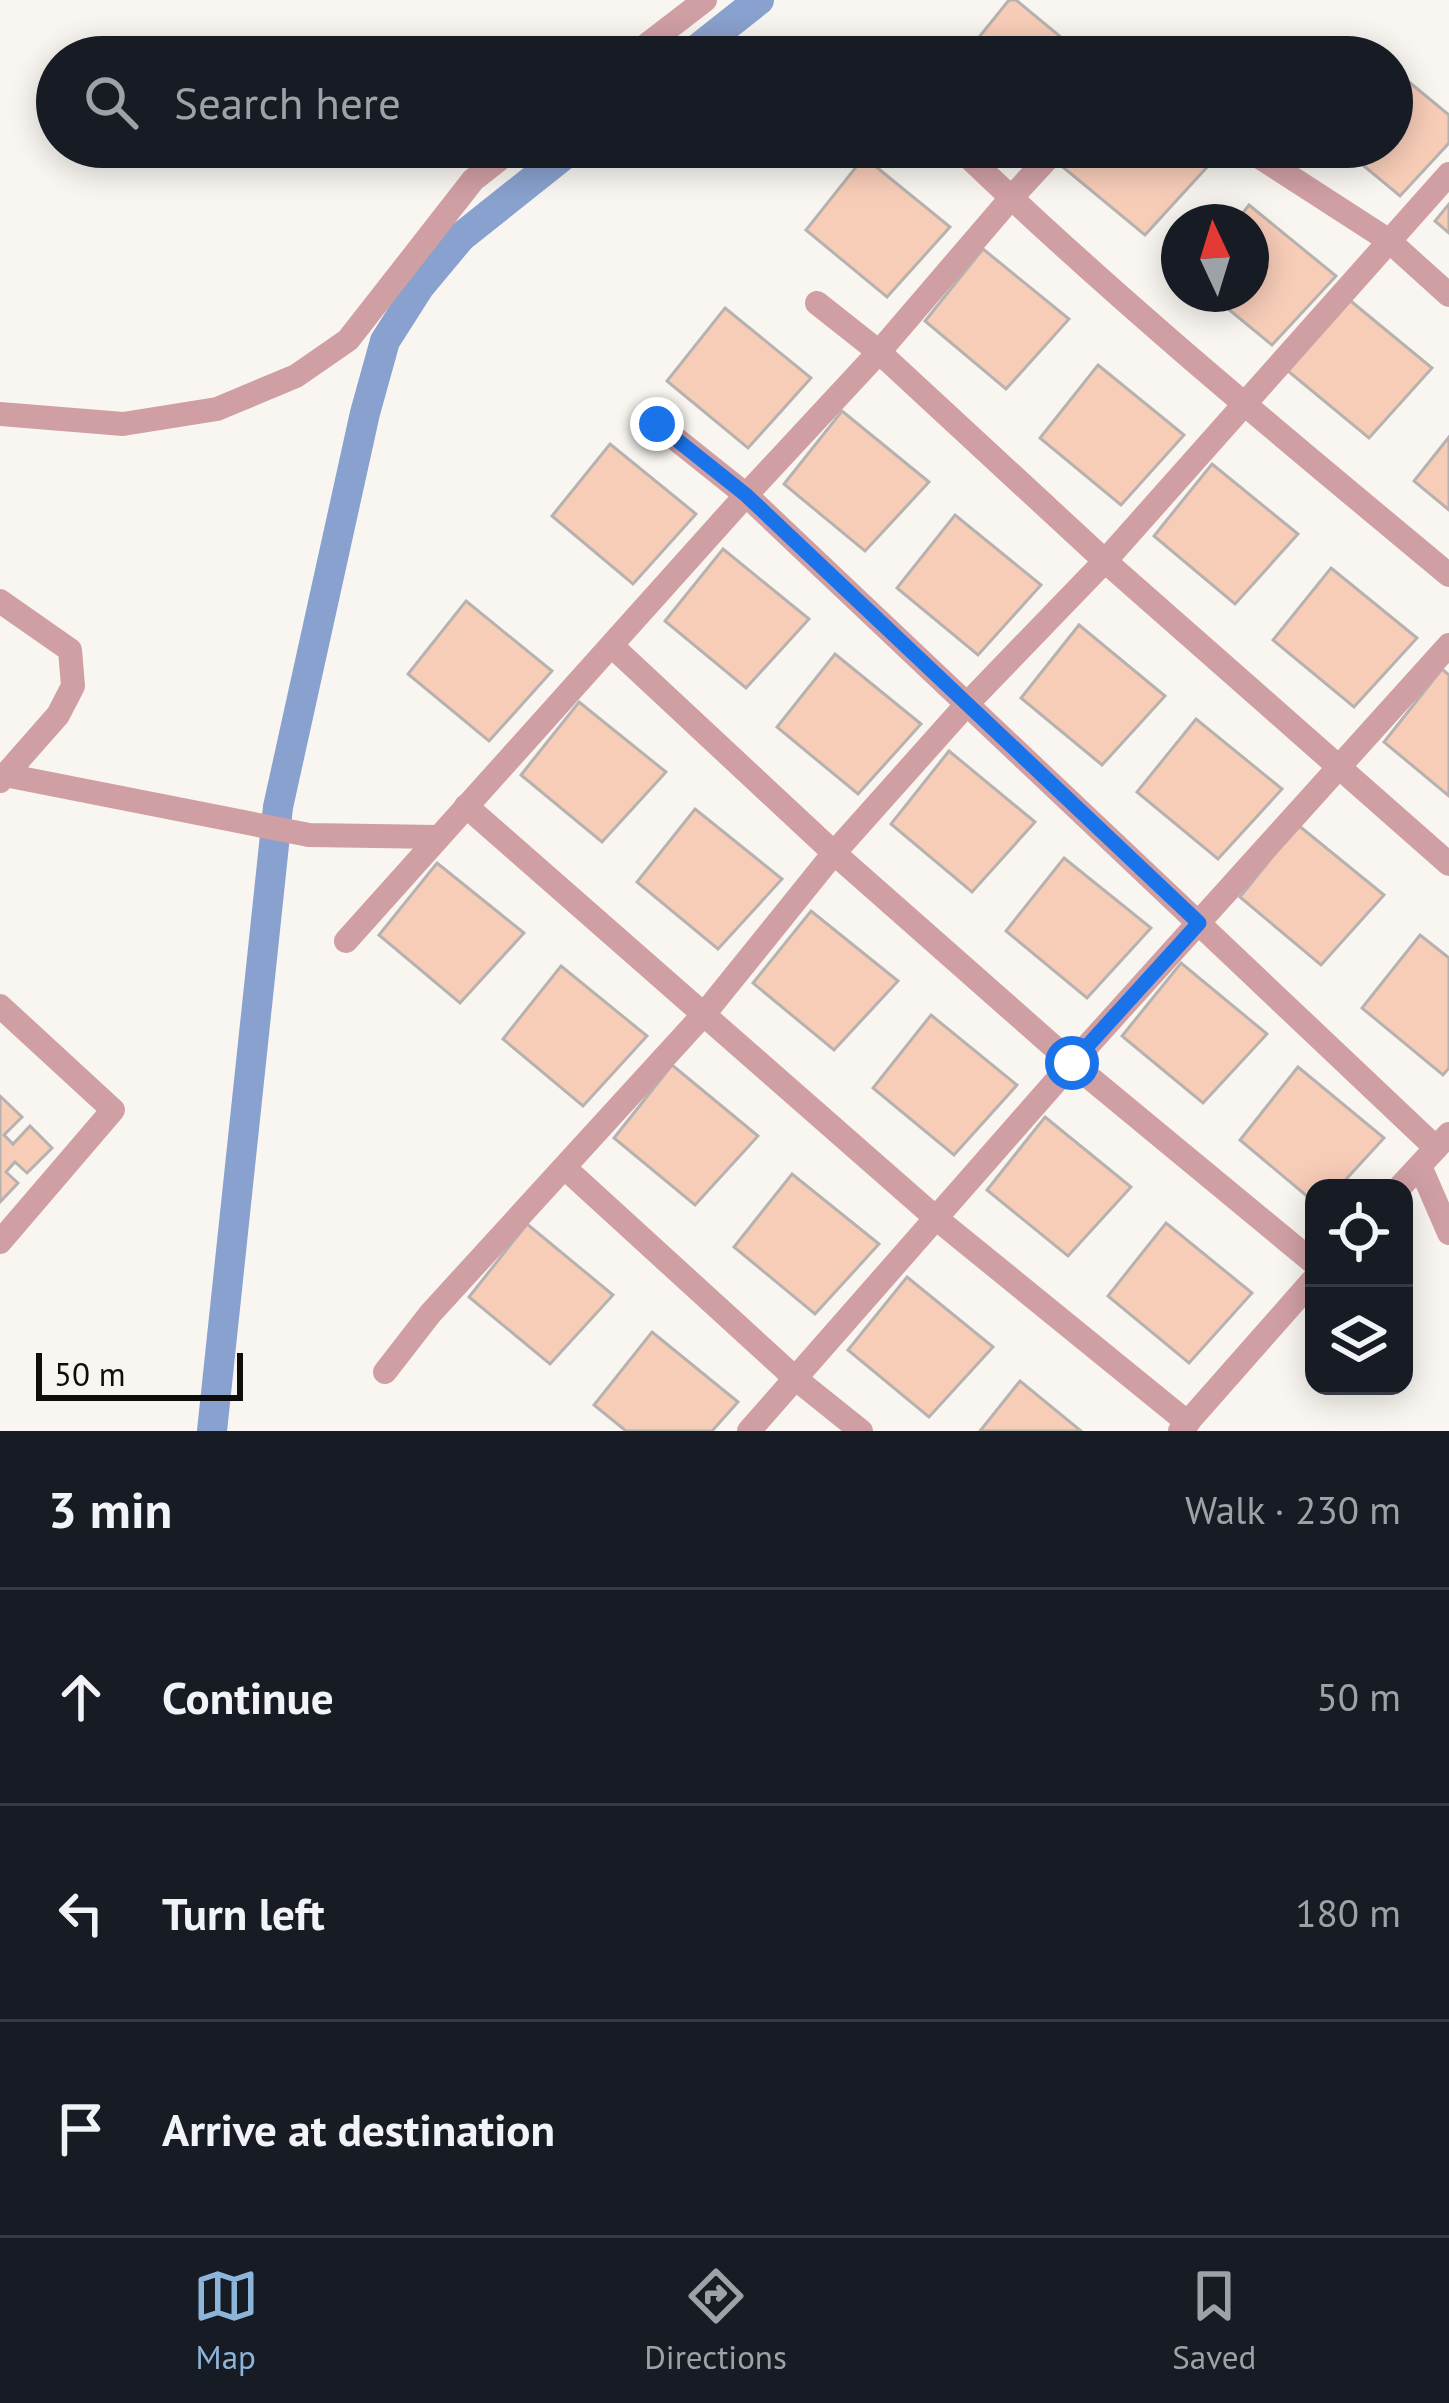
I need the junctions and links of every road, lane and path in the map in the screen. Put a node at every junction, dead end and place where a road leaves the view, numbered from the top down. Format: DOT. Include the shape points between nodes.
graph roads {
  1 [pos="705,0"];
  2 [pos="658,36"];
  3 [pos="488,168"];
  4 [pos="980,168"];
  5 [pos="1039,168"];
  6 [pos="1276,168"];
  7 [pos="1449,174"];
  8 [pos="1011,198"];
  9 [pos="1388,241"];
  10 [pos="1449,295"];
  11 [pos="817,303"];
  12 [pos="879,352"];
  13 [pos="1246,405"];
  14 [pos="0,414"];
  15 [pos="657,424"];
  16 [pos="746,495"];
  17 [pos="1106,561"];
  18 [pos="1449,575"];
  19 [pos="0,601"];
  20 [pos="1449,645"];
  21 [pos="612,646"];
  22 [pos="967,704"];
  23 [pos="1339,765"];
  24 [pos="5,767"];
  25 [pos="466,806"];
  26 [pos="438,837"];
  27 [pos="834,853"];
  28 [pos="1449,864"];
  29 [pos="1199,923"];
  30 [pos="346,941"];
  31 [pos="0,1006"];
  32 [pos="705,1013"];
  33 [pos="1072,1063"];
  34 [pos="1435,1149"];
  35 [pos="566,1168"];
  36 [pos="1407,1179"];
  37 [pos="937,1219"];
  38 [pos="1449,1233"];
  39 [pos="0,1242"];
  40 [pos="1305,1255"];
  41 [pos="1307,1287"];
  42 [pos="385,1372"];
  43 [pos="796,1379"];
  44 [pos="1184,1427"];
  45 [pos="749,1431"];
  46 [pos="861,1431"];
  1 -- 2 [label="street"];
  3 -- 14 [label="street" via="348,340 296,376 217,409 123,424"];
  4 -- 8 [label="street"];
  5 -- 8 [label="street"];
  6 -- 9 [label="street"];
  7 -- 9 [label="street"];
  8 -- 12 [label="street"];
  8 -- 13 [label="street"];
  9 -- 10 [label="street"];
  9 -- 13 [label="street"];
  11 -- 12 [label="street"];
  12 -- 16 [label="street"];
  12 -- 17 [label="street"];
  13 -- 17 [label="street"];
  13 -- 18 [label="street"];
  15 -- 16 [label="street"];
  16 -- 21 [label="street"];
  16 -- 22 [label="street"];
  17 -- 22 [label="street"];
  17 -- 23 [label="street"];
  19 -- 24 [label="street" via="70,650 73,686 58,715"];
  20 -- 23 [label="street"];
  21 -- 25 [label="street"];
  21 -- 27 [label="street"];
  22 -- 27 [label="street"];
  22 -- 29 [label="street"];
  23 -- 28 [label="street"];
  23 -- 29 [label="street"];
  24 -- 26 [label="street" via="309,836"];
  25 -- 26 [label="street"];
  25 -- 32 [label="street"];
  26 -- 30 [label="street"];
  27 -- 32 [label="street"];
  27 -- 33 [label="street"];
  29 -- 33 [label="street"];
  29 -- 34 [label="street"];
  31 -- 39 [label="street" via="113,1110"];
  32 -- 35 [label="street"];
  32 -- 37 [label="street"];
  33 -- 37 [label="street"];
  33 -- 40 [label="street"];
  34 -- 36 [label="street"];
  34 -- 38 [label="street"];
  35 -- 42 [label="street"];
  35 -- 43 [label="street"];
  37 -- 43 [label="street"];
  37 -- 44 [label="street"];
  41 -- 44 [label="street"];
  43 -- 45 [label="street"];
  43 -- 46 [label="street"];
}
